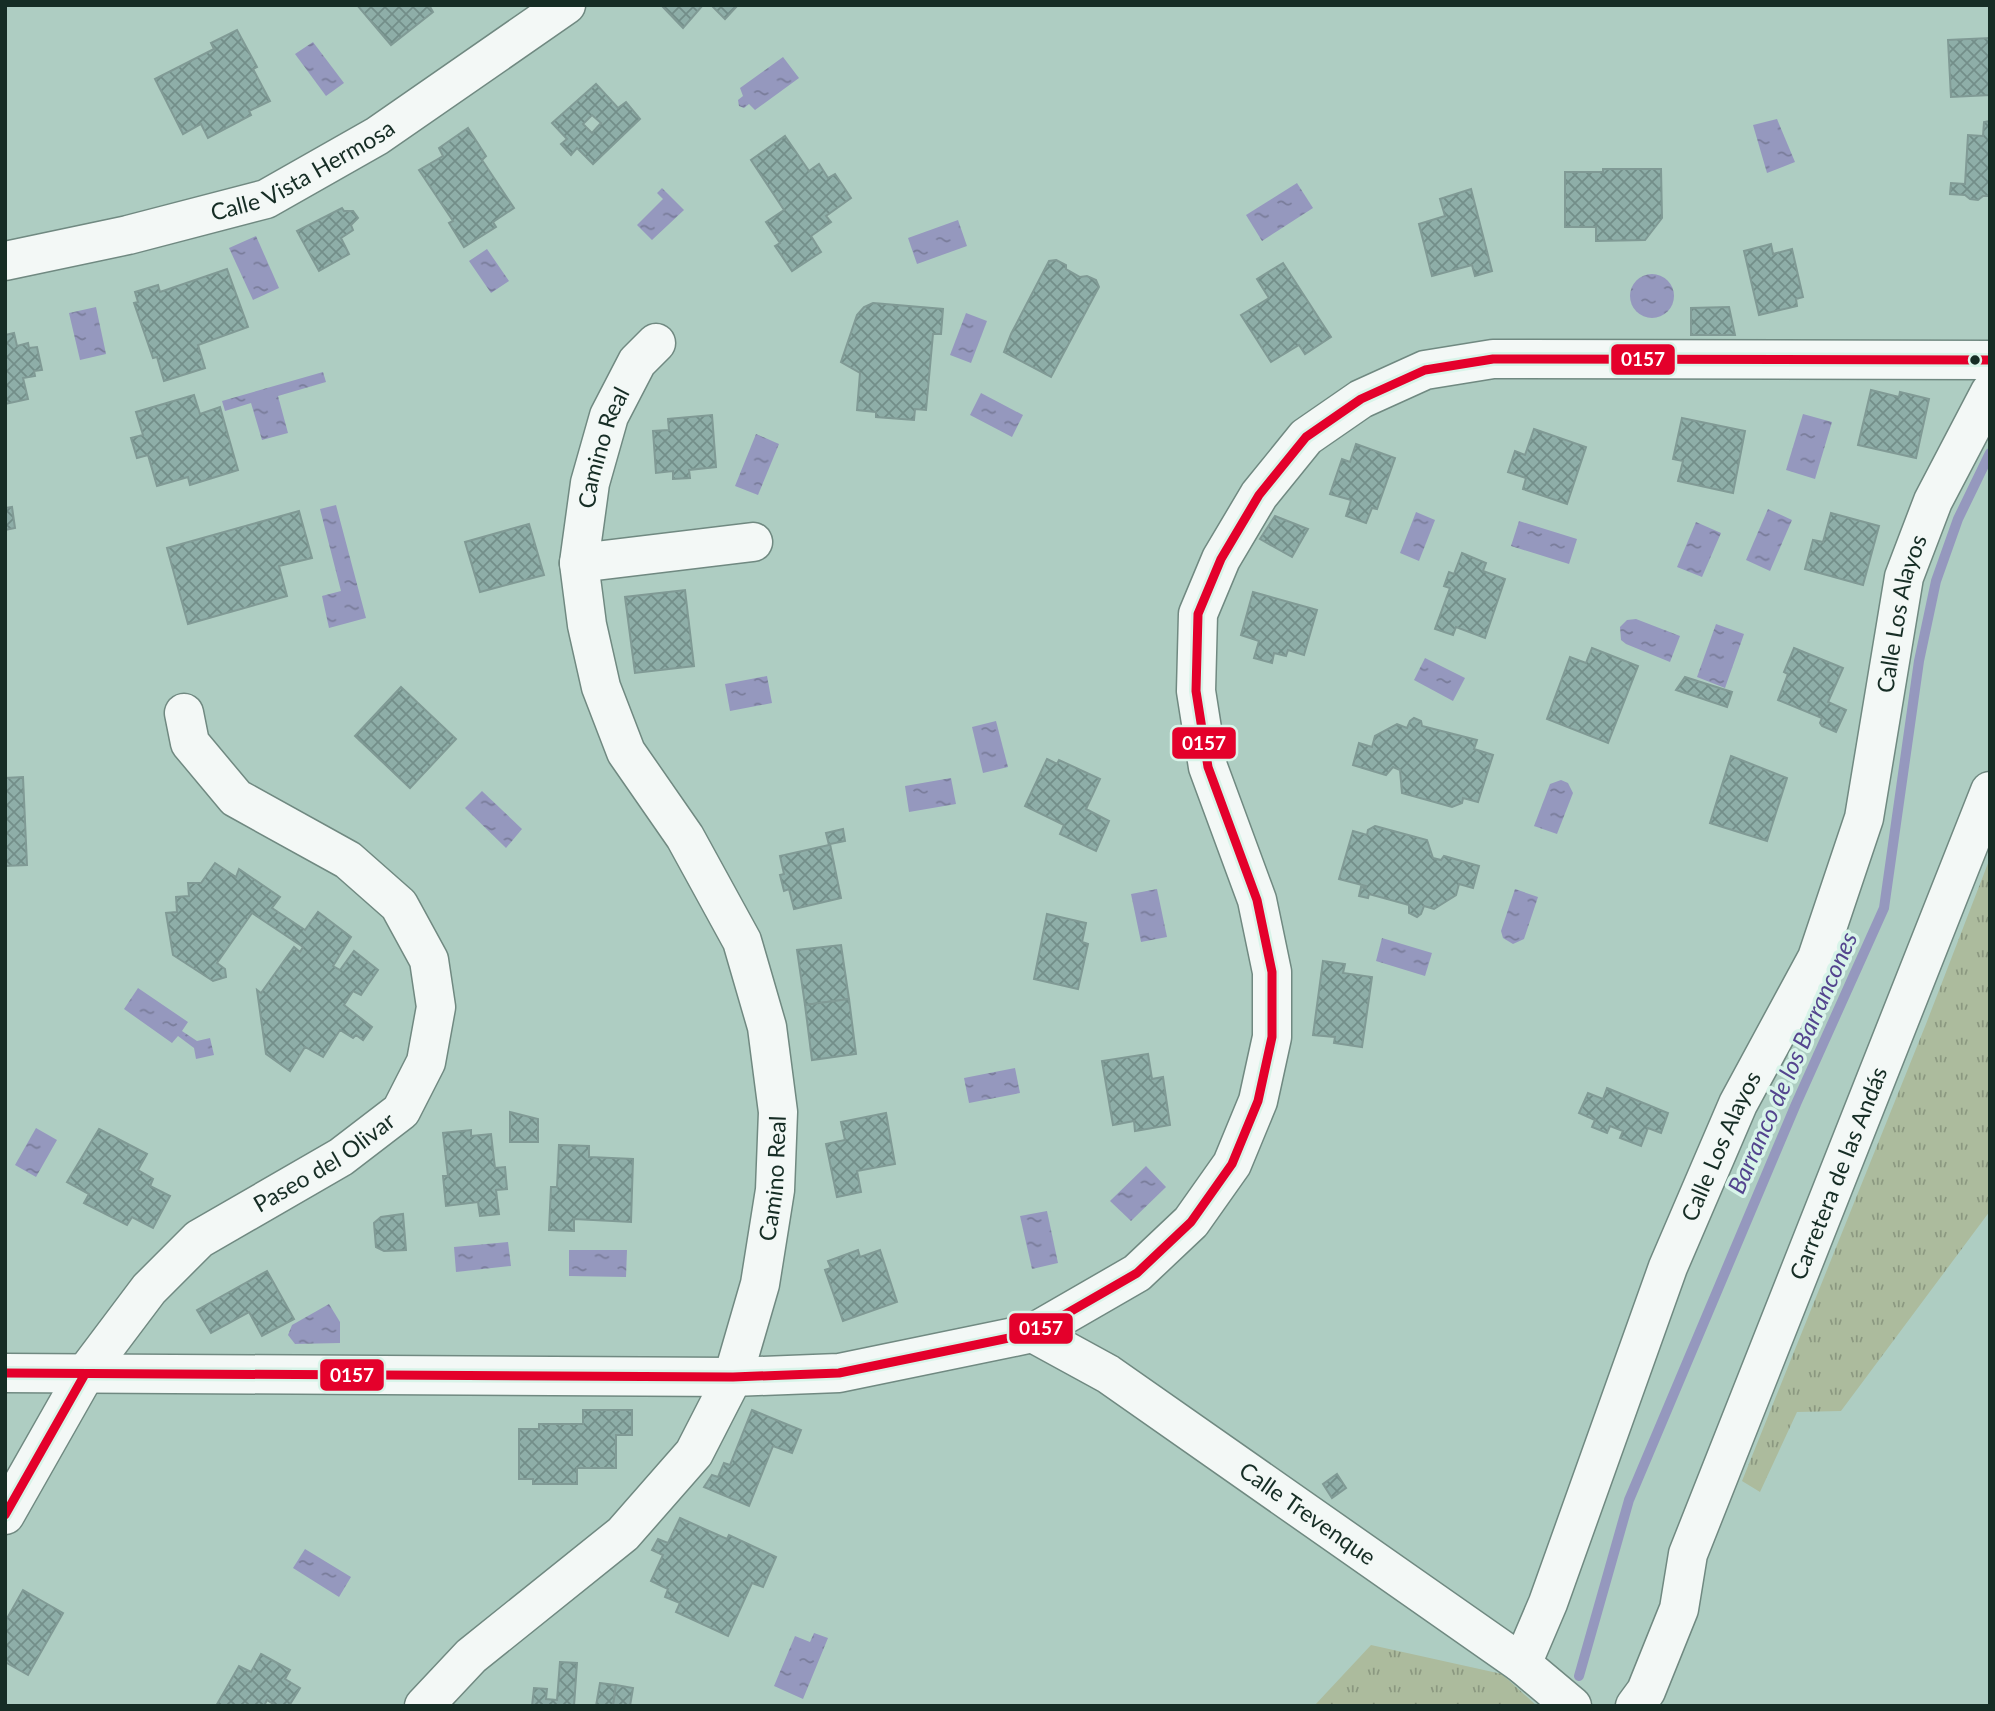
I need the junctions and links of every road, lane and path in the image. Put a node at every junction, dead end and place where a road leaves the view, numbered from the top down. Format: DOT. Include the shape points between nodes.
graph roads {
  1 [pos="566,5"];
  2 [pos="5,261"];
  3 [pos="656,343"];
  4 [pos="1990,360"];
  5 [pos="1990,392"];
  6 [pos="753,542"];
  7 [pos="579,563"];
  8 [pos="184,713"];
  9 [pos="1990,791"];
  10 [pos="1033,1333"];
  11 [pos="5,1373"];
  12 [pos="85,1374"];
  13 [pos="733,1377"];
  14 [pos="5,1515"];
  15 [pos="1688,1554"];
  16 [pos="1522,1664"];
  17 [pos="424,1706"];
  18 [pos="1572,1706"];
  19 [pos="1619,1706"];
  20 [pos="1635,1706"];
  1 -- 2 [label="street, Calle Vista Hermosa" via="377,136 266,199"];
  3 -- 7 [label="street, Camino Real" via="637,362 609,416 590,482"];
  4 -- 10 [label="street" via="1493,359 1425,370 1361,399 1306,437 1259,495 1221,559 1199,614 1196,691 1208,767 1257,900 1272,972 1272,1037 1258,1101 1232,1164 1191,1222 1137,1273"];
  5 -- 16 [label="street, Calle Los Alayos" via="1933,502 1904,577 1864,818 1817,958 1738,1104 1668,1267"];
  6 -- 7 [label="street"];
  7 -- 13 [label="street, Camino Real" via="601,687 626,752 684,837 742,941 767,1027 778,1112 775,1190 760,1284"];
  8 -- 12 [label="street, Paseo del Olivar" via="190,743 236,798 348,860 399,905 429,960 436,1007 426,1062 401,1111 341,1157 199,1239 149,1289"];
  9 -- 15 [label="street, Carretera de las Andás"];
  10 -- 13 [label="street" via="839,1373"];
  10 -- 16 [label="street, Calle Trevenque" via="1108,1374"];
  11 -- 12 [label="street"];
  12 -- 13 [label="street"];
  12 -- 14 [label="street, Paseo del Olivar"];
  13 -- 17 [label="street, Camino Real" via="694,1453 623,1534 471,1656"];
  15 -- 19 [label="street, Carretera de las Andás" via="1658,1595 1625,1676"];
  15 -- 20 [label="street, Carretera de las Andás" via="1679,1609 1646,1691"];
  16 -- 18 [label="street, Calle Trevenque"];
}
